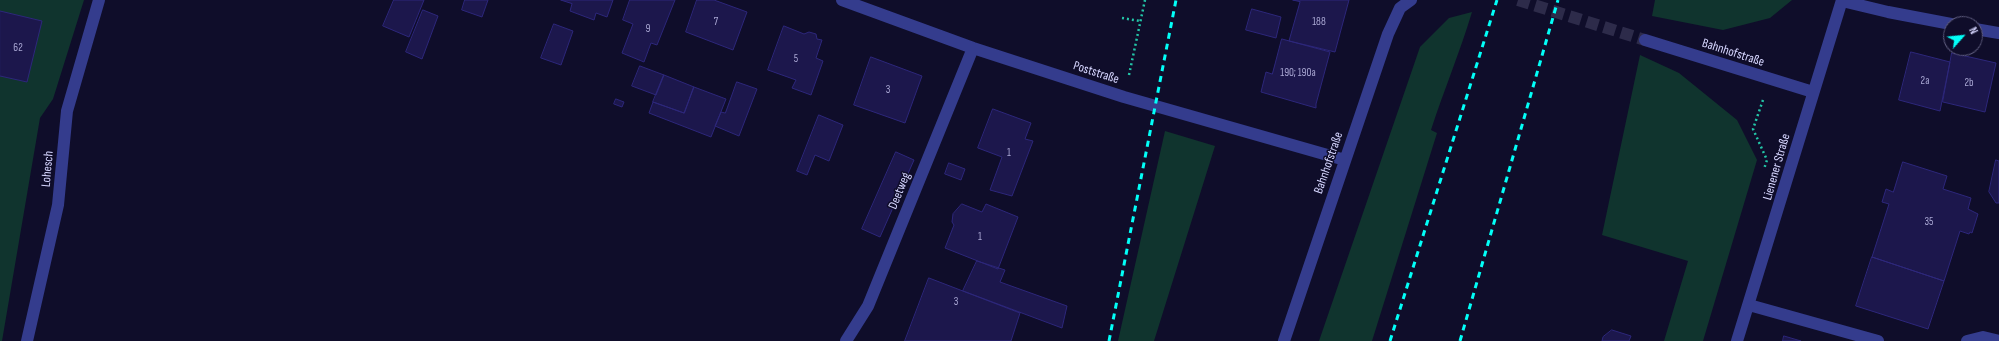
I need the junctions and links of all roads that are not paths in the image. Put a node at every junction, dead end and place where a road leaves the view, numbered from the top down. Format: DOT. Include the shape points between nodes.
graph roads {
  1 [pos="99,0"];
  2 [pos="842,0"];
  3 [pos="1411,0"];
  4 [pos="1842,1"];
  5 [pos="1943,22"];
  6 [pos="1983,30"];
  7 [pos="1999,33"];
  8 [pos="1645,40"];
  9 [pos="974,48"];
  10 [pos="1813,92"];
  11 [pos="1345,160"];
  12 [pos="1749,305"];
  13 [pos="27,341"];
  14 [pos="846,341"];
  15 [pos="1284,341"];
  16 [pos="1737,341"];
  17 [pos="1878,341"];
  18 [pos="1966,341"];
  19 [pos="1999,341"];
  1 -- 13 [label="street, Lohesch" via="67,112 58,205"];
  2 -- 9 [label="street, Poststraße"];
  3 -- 11 [label="street, Bahnhofstraße" via="1400,8 1388,34"];
  4 -- 5 [label="street"];
  4 -- 10 [label="street, Lienener Straße"];
  6 -- 7 [label="street"];
  8 -- 10 [label="street, Bahnhofstraße"];
  9 -- 11 [label="street, Poststraße" via="1124,97"];
  9 -- 14 [label="street, Deetweg" via="868,306"];
  10 -- 12 [label="street, Lienener Straße"];
  11 -- 15 [label="street, Bahnhofstraße"];
  12 -- 16 [label="street, Lienener Straße"];
  12 -- 17 [label="street"];
  18 -- 19 [label="street" via="1983,337"];
}
